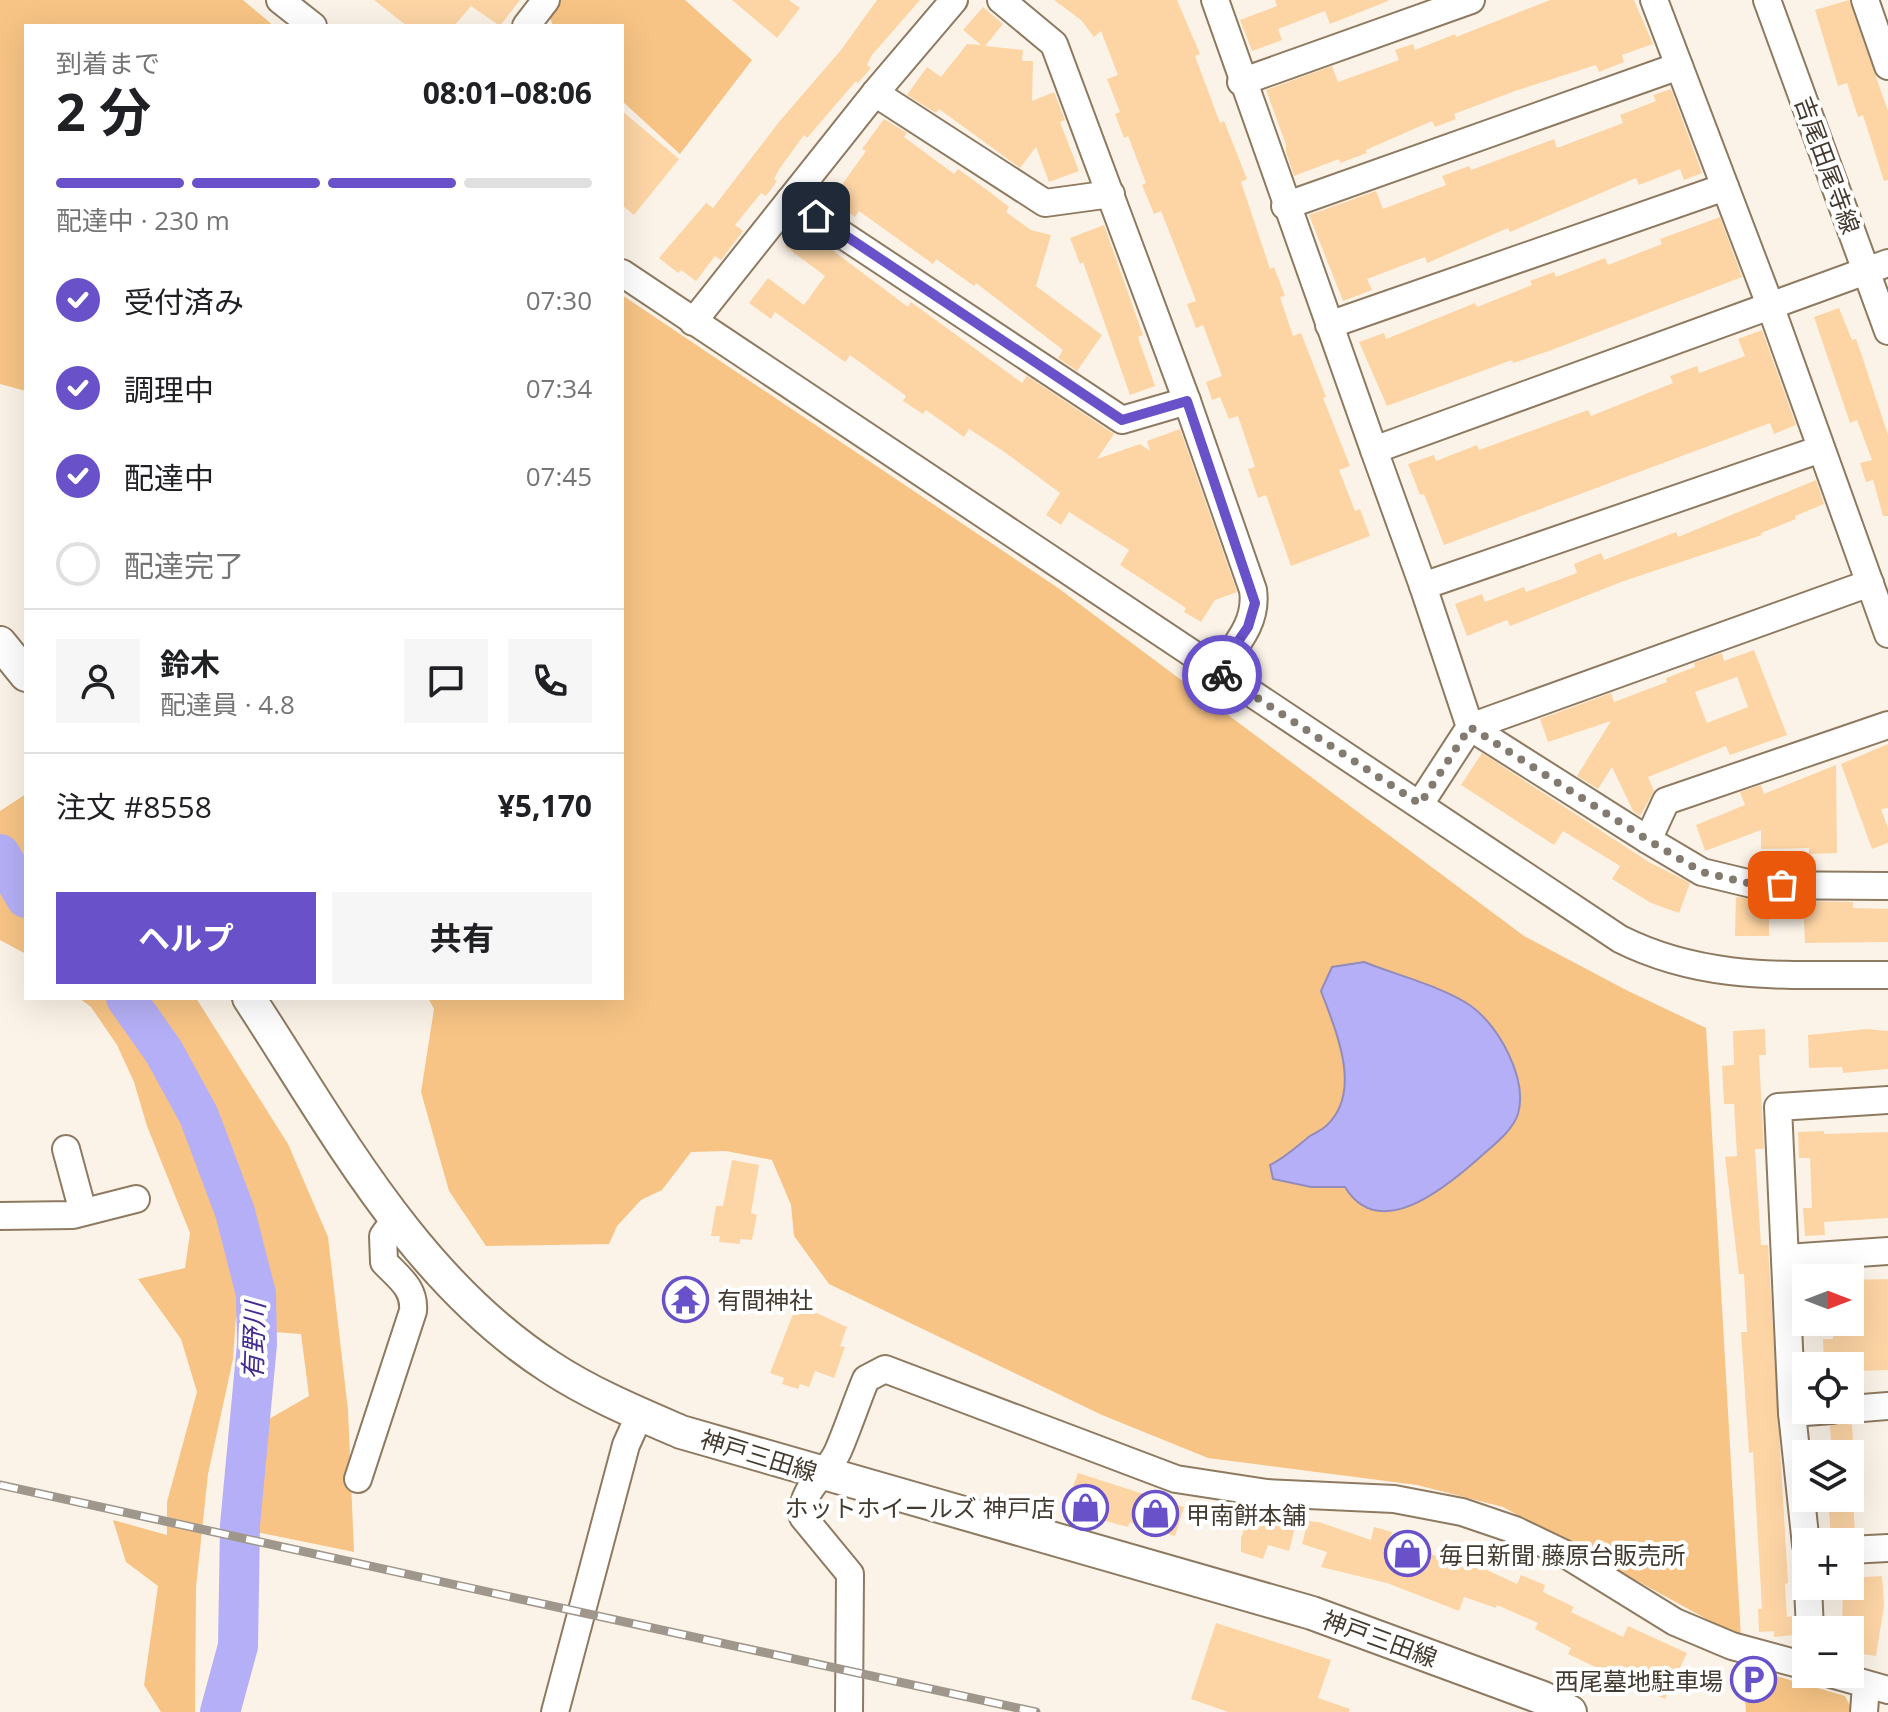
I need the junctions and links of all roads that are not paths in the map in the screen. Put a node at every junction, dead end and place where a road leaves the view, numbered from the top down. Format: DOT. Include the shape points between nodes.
graph roads {
  1 [pos="280,0"];
  2 [pos="546,0"];
  3 [pos="954,0"];
  4 [pos="1001,0"];
  5 [pos="1215,0"];
  6 [pos="1471,0"];
  7 [pos="1654,0"];
  8 [pos="1767,0"];
  9 [pos="1865,0"];
  10 [pos="310,24"];
  11 [pos="528,24"];
  12 [pos="1679,66"];
  13 [pos="1888,66"];
  14 [pos="1241,82"];
  15 [pos="875,93"];
  16 [pos="1725,187"];
  17 [pos="1111,194"];
  18 [pos="790,200"];
  19 [pos="1285,206"];
  20 [pos="1877,267"];
  21 [pos="624,274"];
  22 [pos="1770,305"];
  23 [pos="693,322"];
  24 [pos="1329,325"];
  25 [pos="1888,331"];
  26 [pos="1187,401"];
  27 [pos="1821,449"];
  28 [pos="1374,450"];
  29 [pos="1870,583"];
  30 [pos="1423,586"];
  31 [pos="1888,634"];
  32 [pos="0,643"];
  33 [pos="1217,672"];
  34 [pos="24,673"];
  35 [pos="1888,725"];
  36 [pos="1470,727"];
  37 [pos="1420,804"];
  38 [pos="1648,840"];
  39 [pos="1888,886"];
  40 [pos="1888,975"];
  41 [pos="250,1000"];
  42 [pos="1888,1100"];
  43 [pos="66,1149"];
  44 [pos="136,1199"];
  45 [pos="83,1212"];
  46 [pos="0,1216"];
  47 [pos="396,1218"];
  48 [pos="1888,1251"];
  49 [pos="1787,1258"];
  50 [pos="1888,1406"];
  51 [pos="1864,1408"];
  52 [pos="1792,1413"];
  53 [pos="640,1414"];
  54 [pos="1793,1424"];
  55 [pos="820,1474"];
  56 [pos="358,1479"];
  57 [pos="1804,1528"];
  58 [pos="1888,1548"];
  59 [pos="1864,1549"];
  60 [pos="1792,1662"];
  61 [pos="1877,1688"];
  62 [pos="555,1712"];
  63 [pos="849,1712"];
  64 [pos="1570,1712"];
  65 [pos="1864,1712"];
  1 -- 10 [label="street"];
  2 -- 11 [label="street"];
  3 -- 15 [label="street"];
  4 -- 17 [label="street" via="1054,44"];
  5 -- 14 [label="street"];
  6 -- 14 [label="street"];
  7 -- 12 [label="street"];
  8 -- 20 [label="street, 吉尾田尾寺線"];
  9 -- 13 [label="street"];
  12 -- 16 [label="street"];
  12 -- 19 [label="street"];
  14 -- 19 [label="street"];
  15 -- 17 [label="street" via="1045,203"];
  15 -- 18 [label="street"];
  16 -- 22 [label="street"];
  16 -- 24 [label="street"];
  17 -- 26 [label="street"];
  18 -- 23 [label="street"];
  18 -- 26 [label="street" via="1122,420"];
  19 -- 24 [label="street"];
  20 -- 22 [label="street"];
  20 -- 25 [label="street, 吉尾田尾寺線"];
  21 -- 23 [label="street"];
  22 -- 27 [label="street"];
  22 -- 28 [label="street"];
  23 -- 33 [label="street"];
  24 -- 28 [label="street"];
  26 -- 33 [label="street" via="1255,603 1248,627"];
  27 -- 29 [label="street"];
  27 -- 30 [label="street"];
  28 -- 30 [label="street"];
  29 -- 31 [label="street"];
  29 -- 36 [label="street"];
  30 -- 36 [label="street"];
  32 -- 34 [label="main road"];
  33 -- 37 [label="street"];
  35 -- 38 [label="street" via="1666,801"];
  36 -- 37 [label="street"];
  36 -- 38 [label="street"];
  37 -- 40 [label="street" via="1651,955 1740,973"];
  38 -- 39 [label="street" via="1702,872 1756,885"];
  41 -- 47 [label="main road, 神戸三田線"];
  42 -- 49 [label="street" via="1778,1107"];
  43 -- 45 [label="street"];
  44 -- 45 [label="street"];
  45 -- 46 [label="street"];
  47 -- 53 [label="main road, 神戸三田線" via="439,1271 514,1342"];
  47 -- 56 [label="street" via="383,1236 384,1262 410,1288 413,1311"];
  48 -- 49 [label="street"];
  49 -- 52 [label="street"];
  50 -- 51 [label="street"];
  53 -- 55 [label="main road, 神戸三田線" via="681,1432"];
  53 -- 62 [label="street" via="626,1445"];
  54 -- 57 [label="street"];
  55 -- 60 [label="street" via="836,1455 866,1379 885,1369 1176,1479 1267,1493 1394,1499 1462,1512 1565,1554 1675,1622 1732,1646"];
  55 -- 63 [label="street" via="805,1495 803,1517 850,1574"];
  55 -- 64 [label="main road, 神戸三田線" via="1312,1613"];
  58 -- 59 [label="street"];
  61 -- 65 [label="street"];
}
